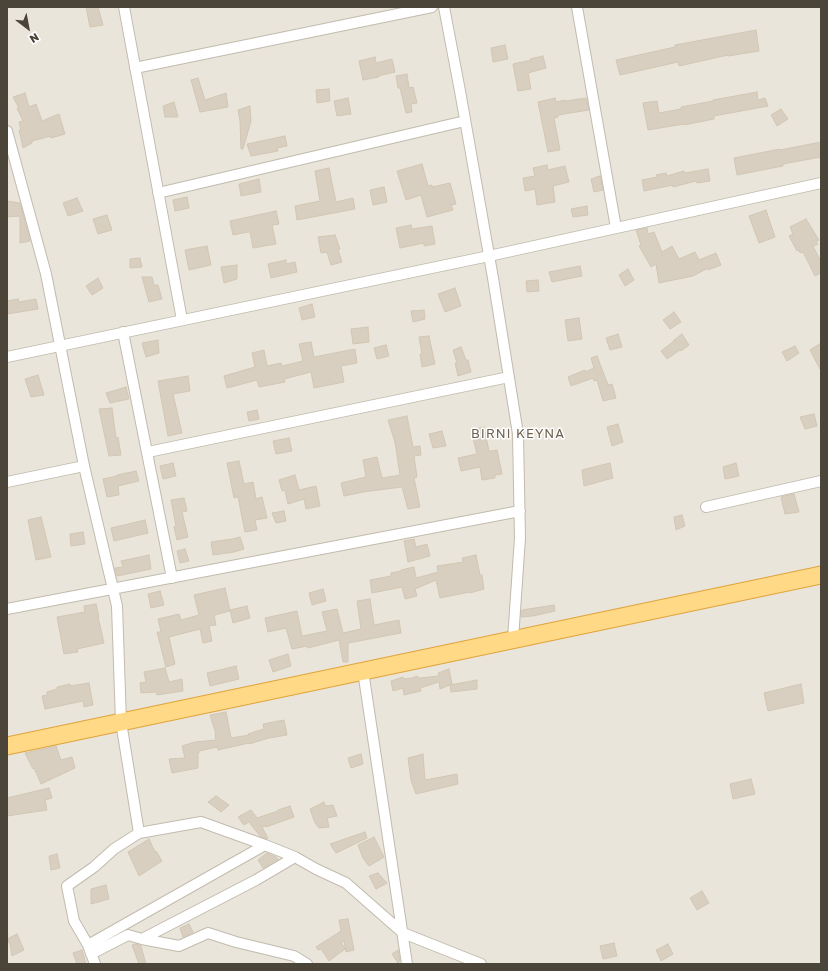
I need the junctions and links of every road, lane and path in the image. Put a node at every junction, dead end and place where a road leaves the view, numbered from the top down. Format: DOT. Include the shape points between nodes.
graph roads {
  1 [pos="124,7"];
  2 [pos="432,7"];
  3 [pos="444,7"];
  4 [pos="577,7"];
  5 [pos="135,68"];
  6 [pos="465,121"];
  7 [pos="7,131"];
  8 [pos="821,183"];
  9 [pos="158,193"];
  10 [pos="616,228"];
  11 [pos="489,256"];
  12 [pos="182,320"];
  13 [pos="123,332"];
  14 [pos="60,346"];
  15 [pos="7,357"];
  16 [pos="509,377"];
  17 [pos="148,452"];
  18 [pos="84,466"];
  19 [pos="821,481"];
  20 [pos="7,482"];
  21 [pos="706,507"];
  22 [pos="520,511"];
  23 [pos="821,575"];
  24 [pos="172,578"];
  25 [pos="113,589"];
  26 [pos="7,609"];
  27 [pos="513,639"];
  28 [pos="363,671"];
  29 [pos="121,722"];
  30 [pos="7,746"];
  31 [pos="139,833"];
  32 [pos="265,845"];
  33 [pos="295,857"];
  34 [pos="403,933"];
  35 [pos="142,939"];
  36 [pos="89,949"];
  37 [pos="95,964"];
  38 [pos="307,964"];
  39 [pos="407,964"];
  40 [pos="481,964"];
  1 -- 5 [label="street"];
  2 -- 5 [label="street"];
  3 -- 6 [label="street"];
  4 -- 10 [label="street"];
  5 -- 9 [label="street"];
  6 -- 9 [label="street"];
  6 -- 11 [label="street"];
  7 -- 14 [label="street" via="46,274"];
  8 -- 10 [label="street"];
  9 -- 12 [label="street"];
  10 -- 11 [label="street"];
  11 -- 12 [label="street"];
  11 -- 16 [label="street"];
  12 -- 13 [label="street"];
  13 -- 14 [label="street"];
  13 -- 17 [label="street"];
  14 -- 15 [label="street"];
  14 -- 18 [label="street"];
  16 -- 17 [label="street"];
  16 -- 22 [label="street" via="518,434"];
  17 -- 24 [label="street"];
  18 -- 20 [label="street"];
  18 -- 25 [label="street"];
  19 -- 21 [label="street"];
  22 -- 24 [label="street"];
  22 -- 27 [label="street"];
  23 -- 27 [label="highway"];
  24 -- 25 [label="street"];
  25 -- 26 [label="street"];
  25 -- 29 [label="street" via="117,606"];
  27 -- 28 [label="highway"];
  28 -- 29 [label="highway"];
  28 -- 34 [label="street"];
  29 -- 30 [label="highway"];
  29 -- 31 [label="street"];
  31 -- 32 [label="street" via="201,822"];
  31 -- 36 [label="street" via="67,886 74,921"];
  32 -- 33 [label="street"];
  32 -- 36 [label="street"];
  33 -- 34 [label="street" via="346,883"];
  33 -- 35 [label="street"];
  34 -- 39 [label="street"];
  34 -- 40 [label="street"];
  35 -- 36 [label="street" via="128,935"];
  35 -- 38 [label="street" via="179,946 208,933 294,956"];
  36 -- 37 [label="street"];
}
